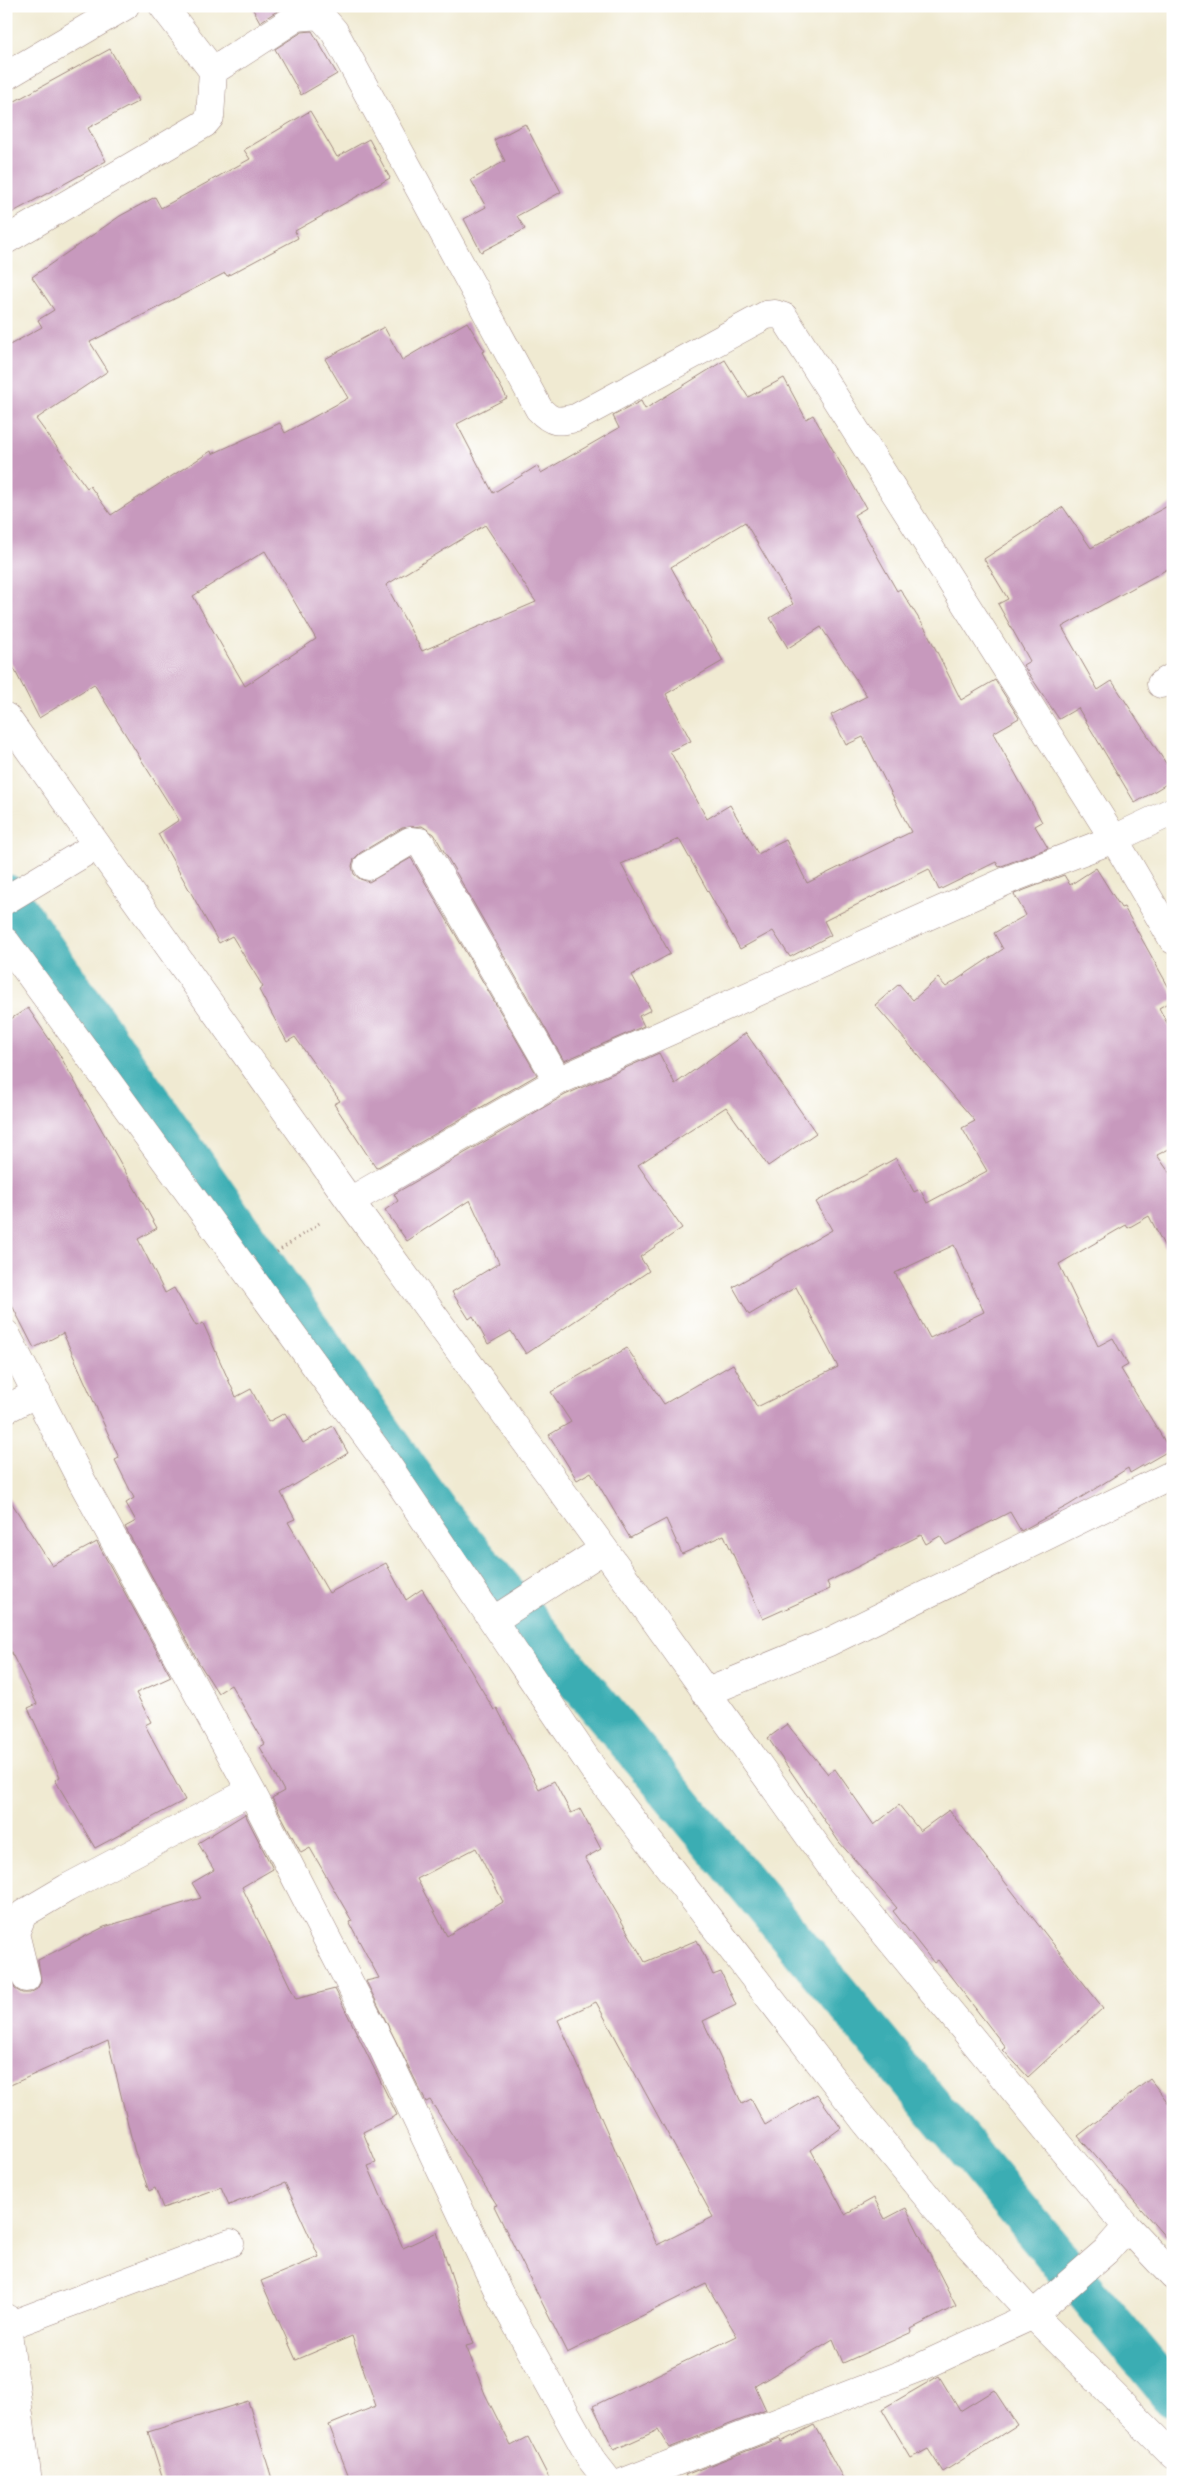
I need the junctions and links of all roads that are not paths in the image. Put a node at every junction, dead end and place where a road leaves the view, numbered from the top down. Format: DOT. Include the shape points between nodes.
graph roads {
  1 [pos="124,6"];
  2 [pos="163,6"];
  3 [pos="213,71"];
  4 [pos="6,76"];
  5 [pos="6,240"];
  6 [pos="6,717"];
  7 [pos="1173,811"];
  8 [pos="1114,839"];
  9 [pos="97,845"];
  10 [pos="368,866"];
  11 [pos="6,900"];
  12 [pos="1173,940"];
  13 [pos="6,942"];
  14 [pos="558,1080"];
  15 [pos="350,1201"];
  16 [pos="6,1334"];
  17 [pos="37,1393"];
  18 [pos="6,1409"];
  19 [pos="1173,1474"];
  20 [pos="604,1549"];
  21 [pos="500,1616"];
  22 [pos="706,1693"];
  23 [pos="251,1791"];
  24 [pos="26,1978"];
  25 [pos="1127,2227"];
  26 [pos="230,2243"];
  27 [pos="1173,2276"];
  28 [pos="1039,2309"];
  29 [pos="7,2322"];
  30 [pos="1173,2455"];
  31 [pos="28,2482"];
  32 [pos="609,2482"];
  33 [pos="624,2482"];
  1 -- 4 [label="street"];
  2 -- 3 [label="street"];
  3 -- 5 [label="street" via="210,117 204,124"];
  3 -- 8 [label="street" via="297,17 320,15 325,20 334,31 539,409 548,418 558,421 576,418 766,315 784,317"];
  6 -- 9 [label="street"];
  7 -- 8 [label="street"];
  8 -- 12 [label="street"];
  8 -- 14 [label="street" via="1013,878"];
  9 -- 11 [label="street"];
  9 -- 15 [label="street"];
  10 -- 14 [label="street" via="410,841 420,842"];
  13 -- 21 [label="street"];
  14 -- 15 [label="street"];
  15 -- 20 [label="street"];
  16 -- 17 [label="street"];
  17 -- 18 [label="street"];
  17 -- 23 [label="street"];
  19 -- 22 [label="street" via="828,1642"];
  20 -- 21 [label="street"];
  20 -- 22 [label="street"];
  21 -- 28 [label="street" via="596,1773 864,2120 952,2227"];
  22 -- 25 [label="street" via="837,1875"];
  23 -- 24 [label="street" via="23,1914 15,1933"];
  23 -- 32 [label="street" via="382,2046 499,2293 591,2459"];
  25 -- 27 [label="street"];
  25 -- 28 [label="street" via="1106,2251"];
  26 -- 29 [label="street"];
  28 -- 30 [label="street"];
  28 -- 33 [label="street" via="924,2366"];
  29 -- 31 [label="street"];
}
